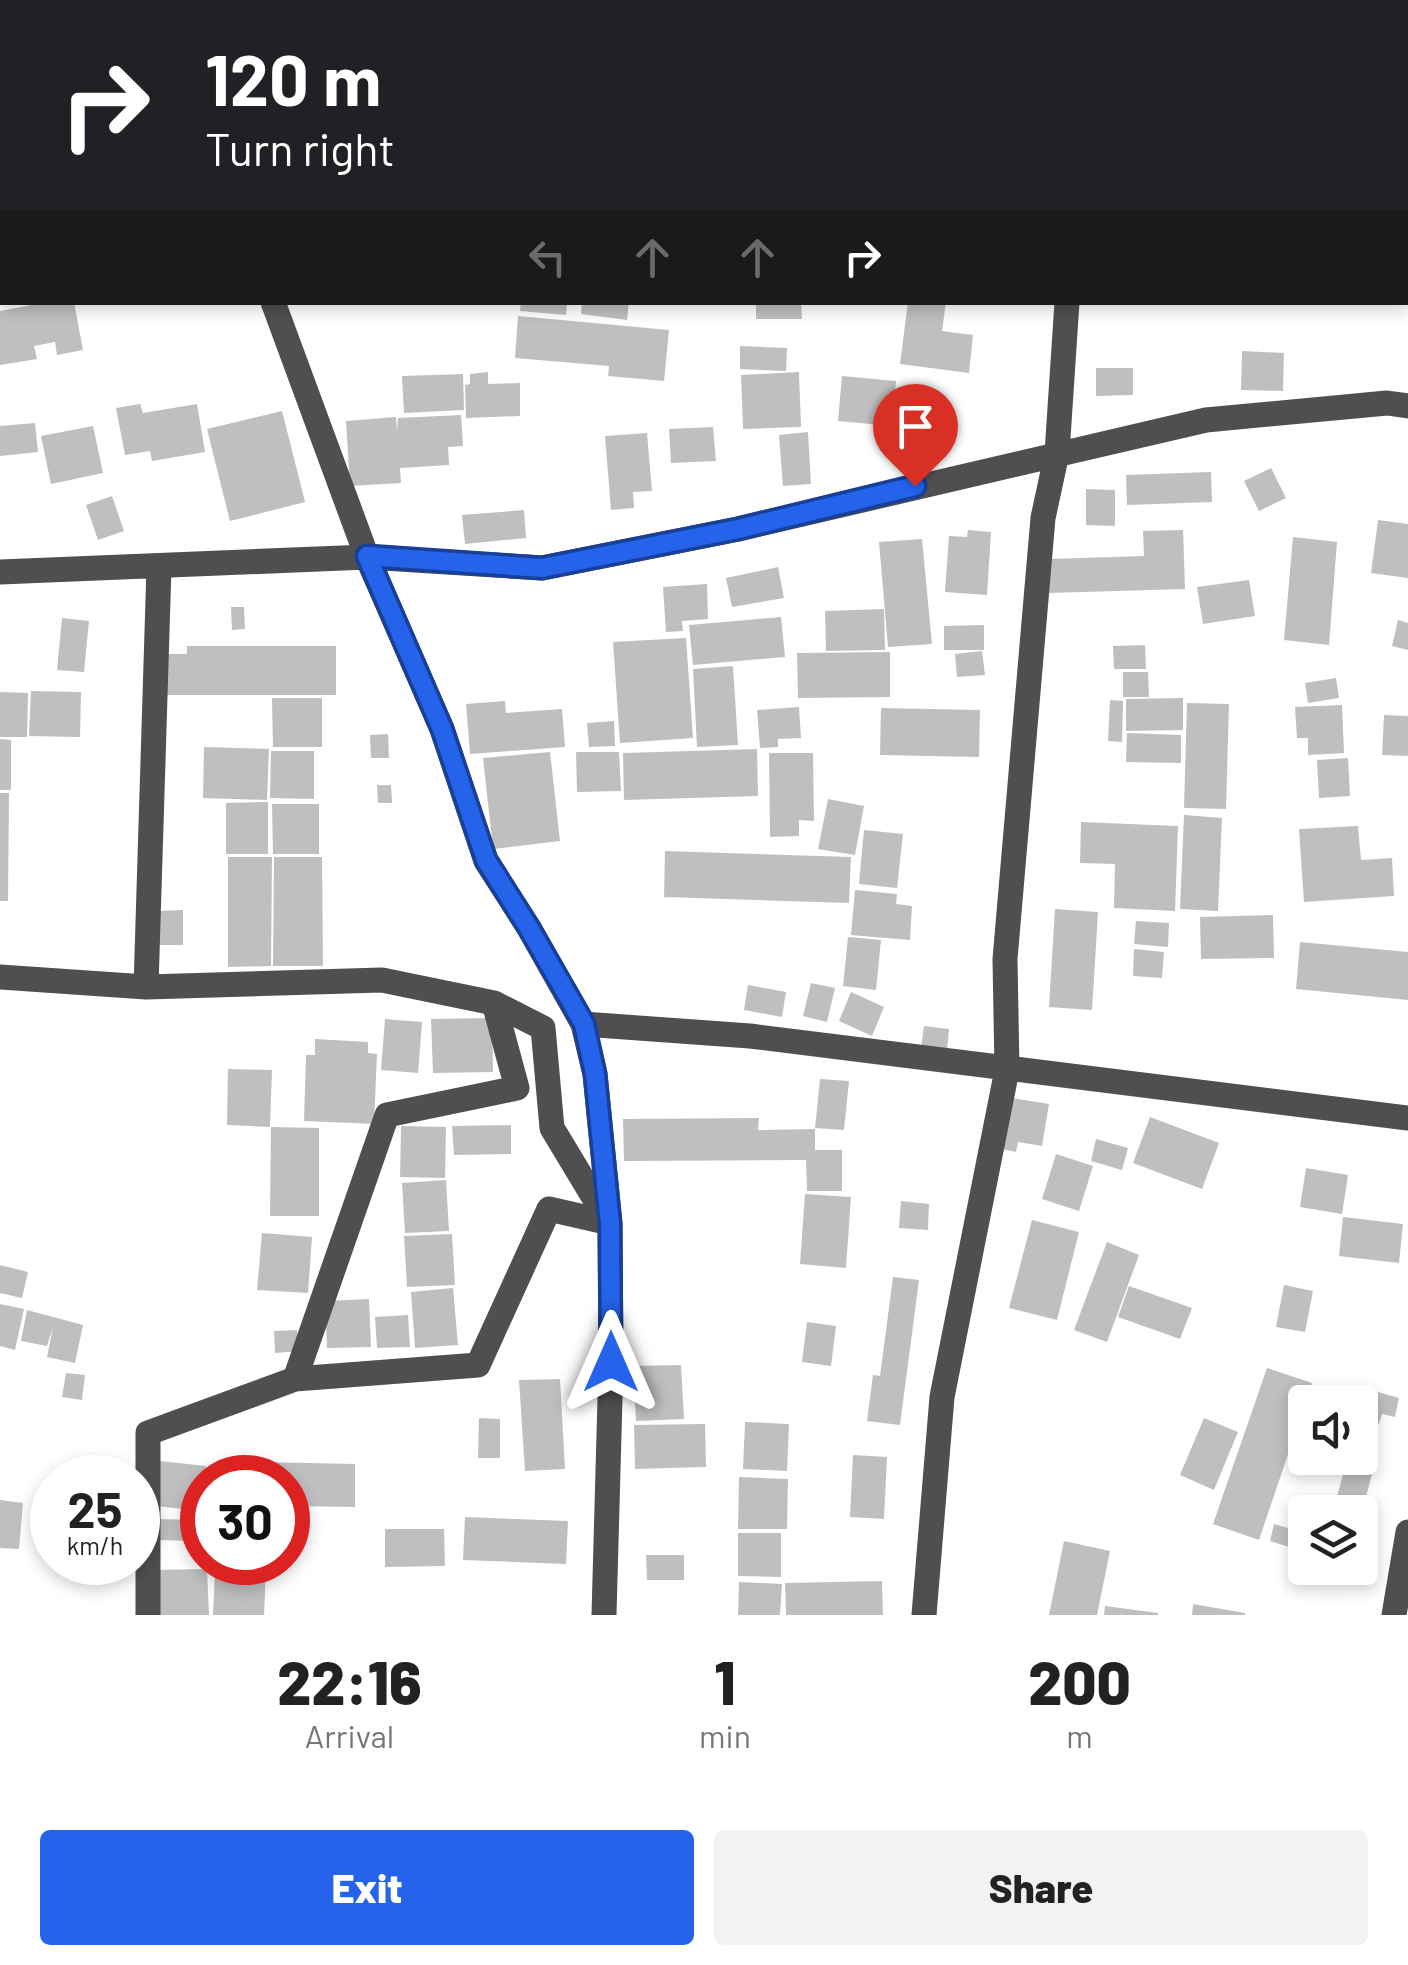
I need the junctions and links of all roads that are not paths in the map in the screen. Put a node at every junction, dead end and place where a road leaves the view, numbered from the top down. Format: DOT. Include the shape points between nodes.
graph roads {
  1 [pos="274,305"];
  2 [pos="1067,305"];
  3 [pos="1408,406"];
  4 [pos="1057,452"];
  5 [pos="367,556"];
  6 [pos="159,567"];
  7 [pos="0,572"];
  8 [pos="0,977"];
  9 [pos="146,987"];
  10 [pos="494,1003"];
  11 [pos="584,1024"];
  12 [pos="1006,1070"];
  13 [pos="1408,1118"];
  14 [pos="610,1224"];
  15 [pos="294,1379"];
  16 [pos="1408,1532"];
  17 [pos="148,1615"];
  18 [pos="604,1615"];
  19 [pos="924,1615"];
  20 [pos="1394,1615"];
  1 -- 5 [label="street"];
  2 -- 4 [label="street"];
  3 -- 4 [label="street" via="1206,420"];
  4 -- 5 [label="street" via="738,529 542,568"];
  4 -- 12 [label="street" via="1043,518 1005,959"];
  5 -- 6 [label="street"];
  5 -- 11 [label="street" via="442,729 486,860"];
  6 -- 7 [label="street"];
  6 -- 9 [label="street"];
  8 -- 9 [label="street"];
  9 -- 10 [label="street" via="382,980"];
  10 -- 14 [label="street" via="543,1028 552,1128"];
  10 -- 15 [label="street" via="517,1088 387,1114"];
  11 -- 12 [label="street" via="750,1036"];
  11 -- 14 [label="street"];
  12 -- 13 [label="street"];
  12 -- 19 [label="street" via="942,1397"];
  14 -- 15 [label="street" via="549,1210 478,1365"];
  14 -- 18 [label="street"];
  15 -- 17 [label="street" via="148,1433"];
  16 -- 20 [label="street"];
}
